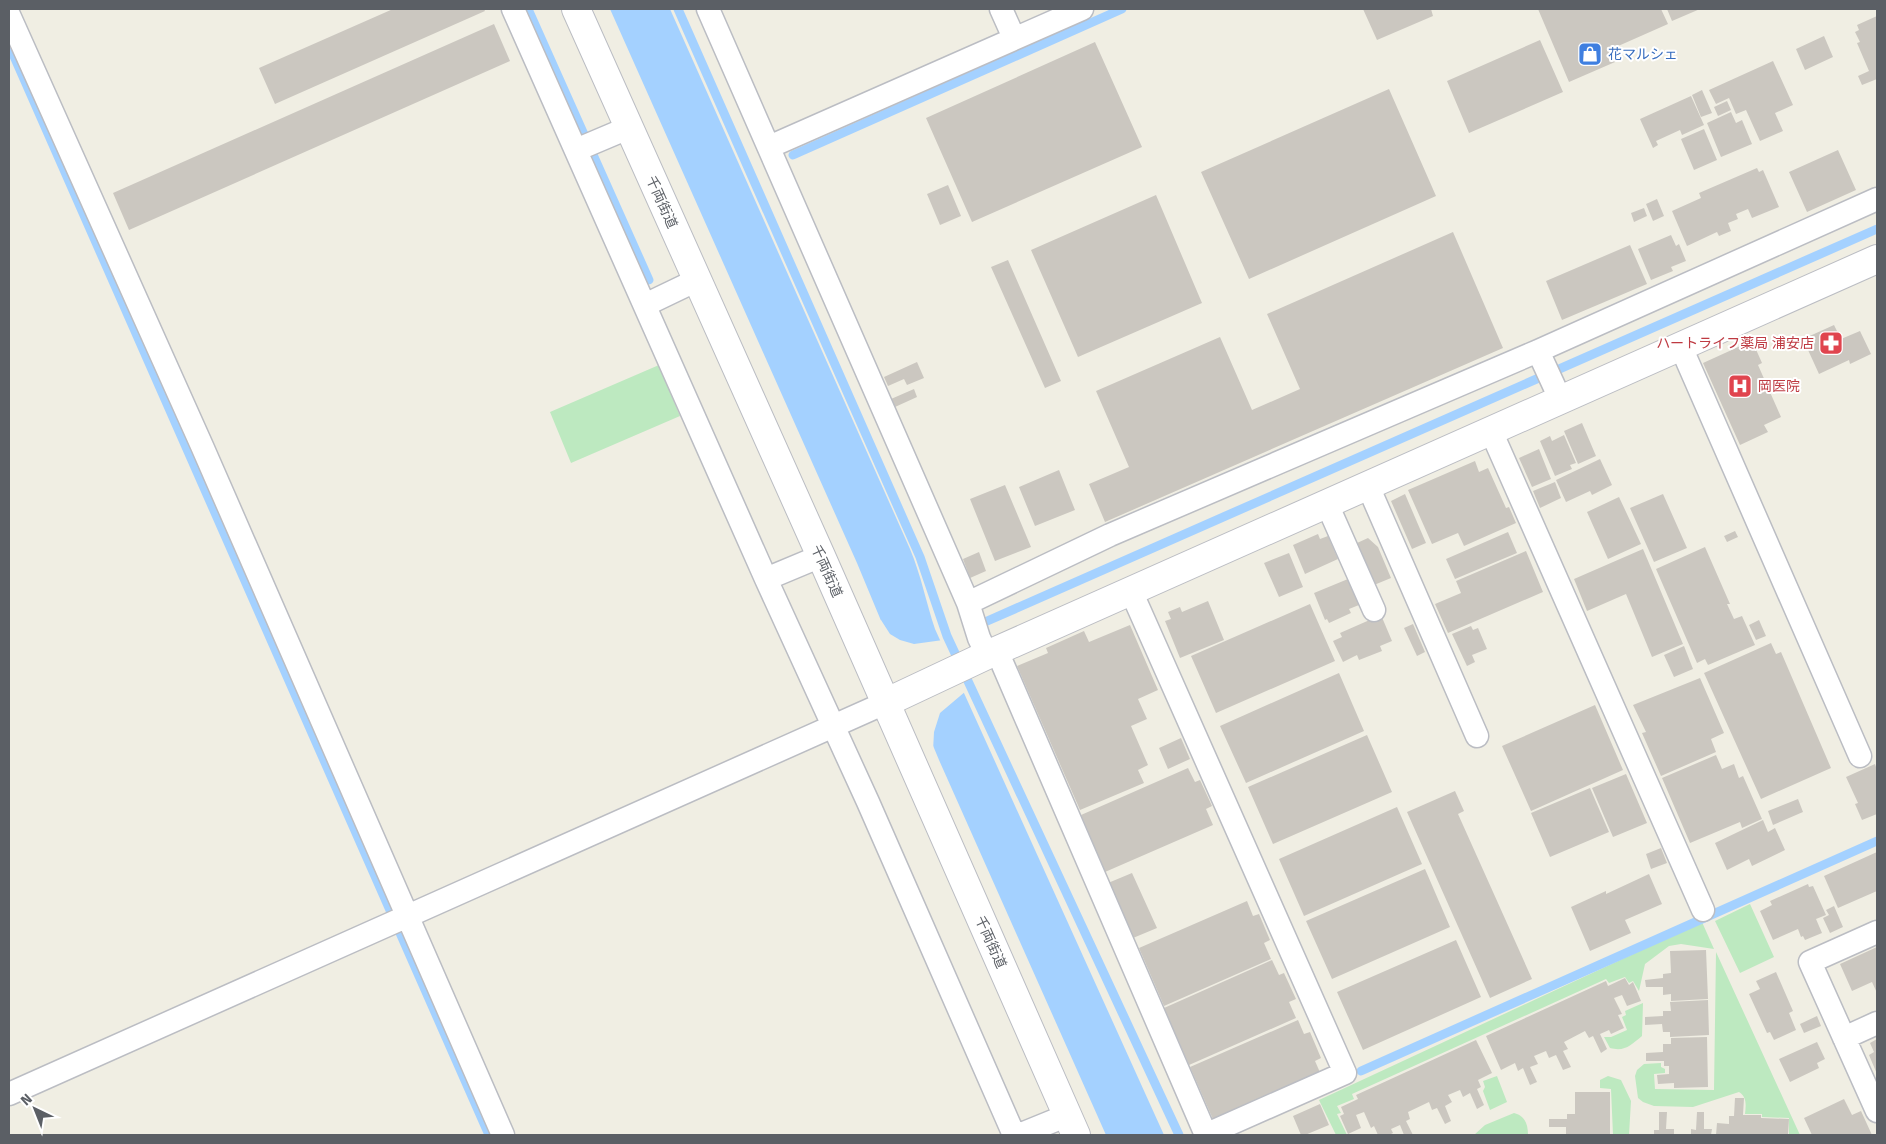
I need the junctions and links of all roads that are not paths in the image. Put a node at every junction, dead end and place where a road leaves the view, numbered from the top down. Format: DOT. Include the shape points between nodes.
graph roads {
  1 [pos="513,9"];
  2 [pos="576,9"];
  3 [pos="708,9"];
  4 [pos="1001,9"];
  5 [pos="1082,9"];
  6 [pos="9,15"];
  7 [pos="1014,38"];
  8 [pos="628,128"];
  9 [pos="769,146"];
  10 [pos="584,147"];
  11 [pos="1877,199"];
  12 [pos="1877,259"];
  13 [pos="697,280"];
  14 [pos="644,305"];
  15 [pos="1681,347"];
  16 [pos="1549,374"];
  17 [pos="1491,431"];
  18 [pos="1368,486"];
  19 [pos="1327,504"];
  20 [pos="821,556"];
  21 [pos="766,579"];
  22 [pos="1131,591"];
  23 [pos="968,603"];
  24 [pos="1374,610"];
  25 [pos="984,657"];
  26 [pos="896,698"];
  27 [pos="834,726"];
  28 [pos="1477,736"];
  29 [pos="1860,756"];
  30 [pos="1703,910"];
  31 [pos="398,921"];
  32 [pos="1877,932"];
  33 [pos="1877,1023"];
  34 [pos="1844,1038"];
  35 [pos="9,1094"];
  36 [pos="1877,1111"];
  37 [pos="1072,1125"];
  38 [pos="1023,1133"];
  39 [pos="502,1135"];
  40 [pos="1206,1135"];
  1 -- 10 [label="street"];
  2 -- 8 [label="street, 千両街道"];
  3 -- 9 [label="street"];
  4 -- 7 [label="street"];
  5 -- 7 [label="street"];
  6 -- 31 [label="street" via="202,446"];
  7 -- 9 [label="street"];
  8 -- 10 [label="street"];
  8 -- 13 [label="street, 千両街道"];
  9 -- 23 [label="street"];
  10 -- 14 [label="street"];
  11 -- 16 [label="street"];
  12 -- 15 [label="street"];
  13 -- 14 [label="street"];
  13 -- 20 [label="street, 千両街道"];
  14 -- 21 [label="street"];
  15 -- 16 [label="street"];
  15 -- 29 [label="street"];
  16 -- 17 [label="street"];
  16 -- 23 [label="street" via="1110,535"];
  17 -- 18 [label="street"];
  17 -- 30 [label="street"];
  18 -- 19 [label="street"];
  18 -- 28 [label="street"];
  19 -- 22 [label="street"];
  19 -- 24 [label="street"];
  20 -- 21 [label="street"];
  20 -- 26 [label="street, 千両街道"];
  21 -- 27 [label="street"];
  22 -- 25 [label="street"];
  22 -- 40 [label="street" via="1345,1073"];
  23 -- 25 [label="street"];
  25 -- 26 [label="street"];
  25 -- 40 [label="street"];
  26 -- 27 [label="street"];
  26 -- 37 [label="street, 千両街道"];
  27 -- 31 [label="street"];
  27 -- 38 [label="street"];
  31 -- 35 [label="street"];
  31 -- 39 [label="street"];
  32 -- 34 [label="street" via="1810,962"];
  33 -- 34 [label="street"];
  34 -- 36 [label="street"];
  37 -- 38 [label="street"];
}
